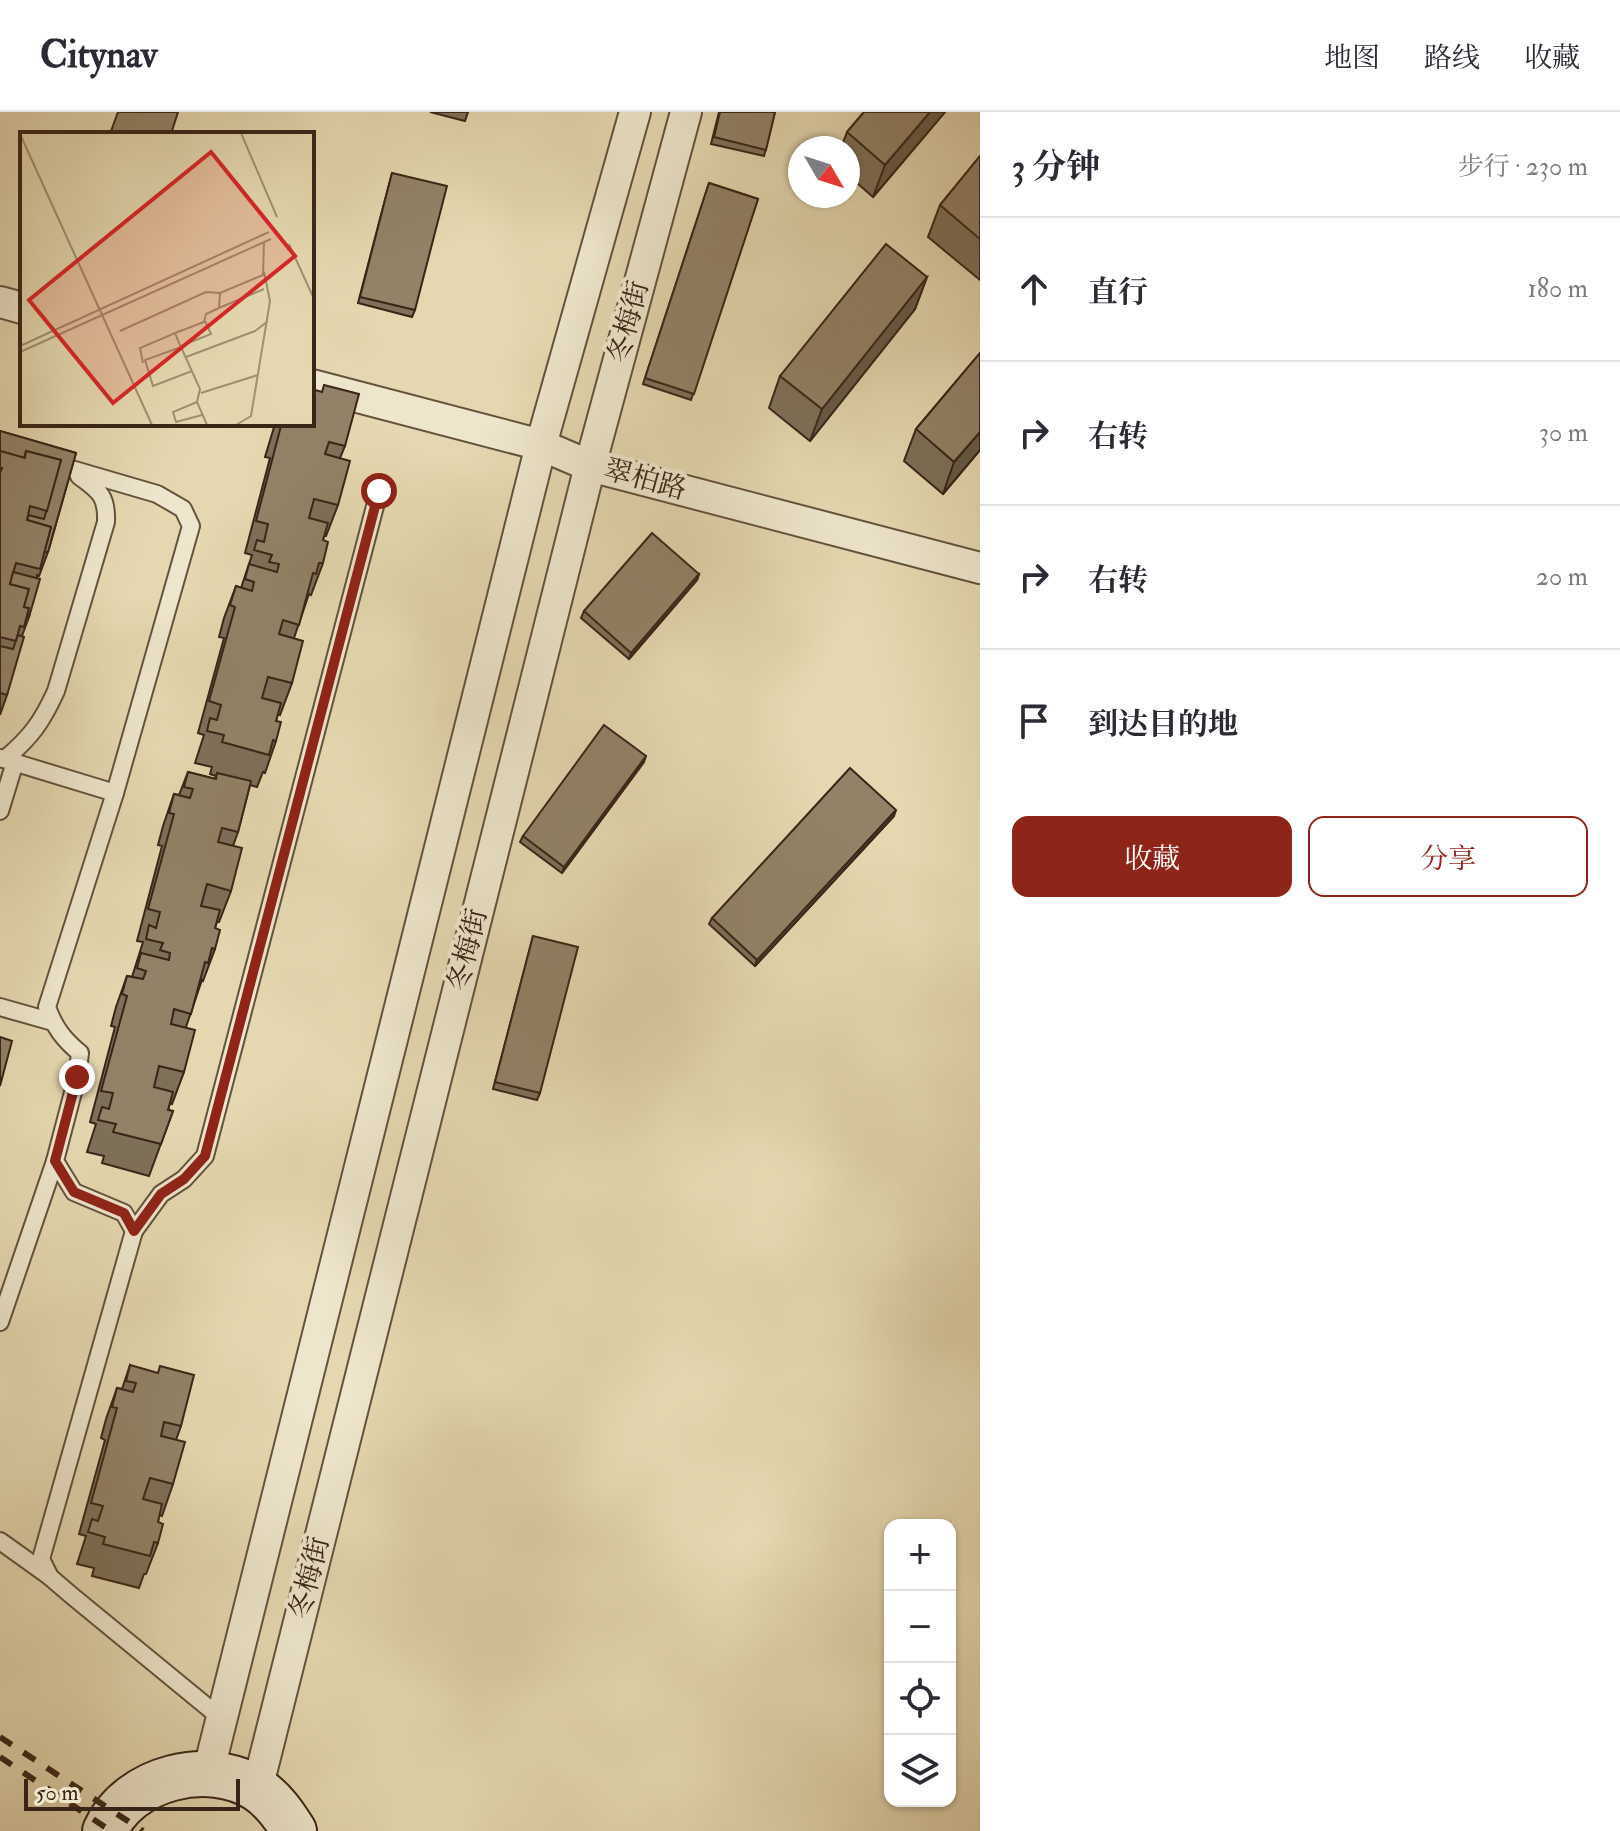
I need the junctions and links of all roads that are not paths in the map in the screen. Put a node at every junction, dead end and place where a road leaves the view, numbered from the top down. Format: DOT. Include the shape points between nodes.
graph roads {
  1 [pos="635,112"];
  2 [pos="686,112"];
  3 [pos="0,302"];
  4 [pos="20,307"];
  5 [pos="314,386"];
  6 [pos="541,445"];
  7 [pos="590,466"];
  8 [pos="379,491"];
  9 [pos="980,568"];
  10 [pos="15,762"];
  11 [pos="115,793"];
  12 [pos="0,811"];
  13 [pos="0,1007"];
  14 [pos="53,1022"];
  15 [pos="55,1161"];
  16 [pos="134,1231"];
  17 [pos="0,1322"];
  18 [pos="0,1541"];
  19 [pos="50,1577"];
  20 [pos="222,1719"];
  21 [pos="208,1773"];
  22 [pos="257,1789"];
  23 [pos="105,1831"];
  24 [pos="294,1831"];
  1 -- 6 [label="street, 冬梅街"];
  2 -- 7 [label="street, 冬梅街"];
  3 -- 4 [label="street"];
  5 -- 6 [label="street, 翠柏路"];
  6 -- 7 [label="street, 翠柏路"];
  6 -- 20 [label="street, 冬梅街"];
  7 -- 9 [label="street, 翠柏路"];
  7 -- 22 [label="street, 冬梅街"];
  8 -- 16 [label="lane" via="205,1156 161,1194"];
  10 -- 11 [label="lane"];
  10 -- 11 [label="lane" via="0,758 30,738 56,691 106,522 101,494 61,466 157,494 183,509 191,526"];
  10 -- 12 [label="lane"];
  11 -- 14 [label="lane" via="47,1007"];
  13 -- 14 [label="lane"];
  14 -- 15 [label="lane" via="65,1042 80,1053"];
  15 -- 16 [label="lane" via="74,1192 124,1213"];
  15 -- 17 [label="lane"];
  16 -- 19 [label="lane" via="41,1559"];
  18 -- 19 [label="lane"];
  19 -- 20 [label="lane"];
  20 -- 21 [label="street, 冬梅街"];
  21 -- 22 [label="street"];
  21 -- 23 [label="street" via="153,1783 127,1801"];
  22 -- 24 [label="street"];
}
